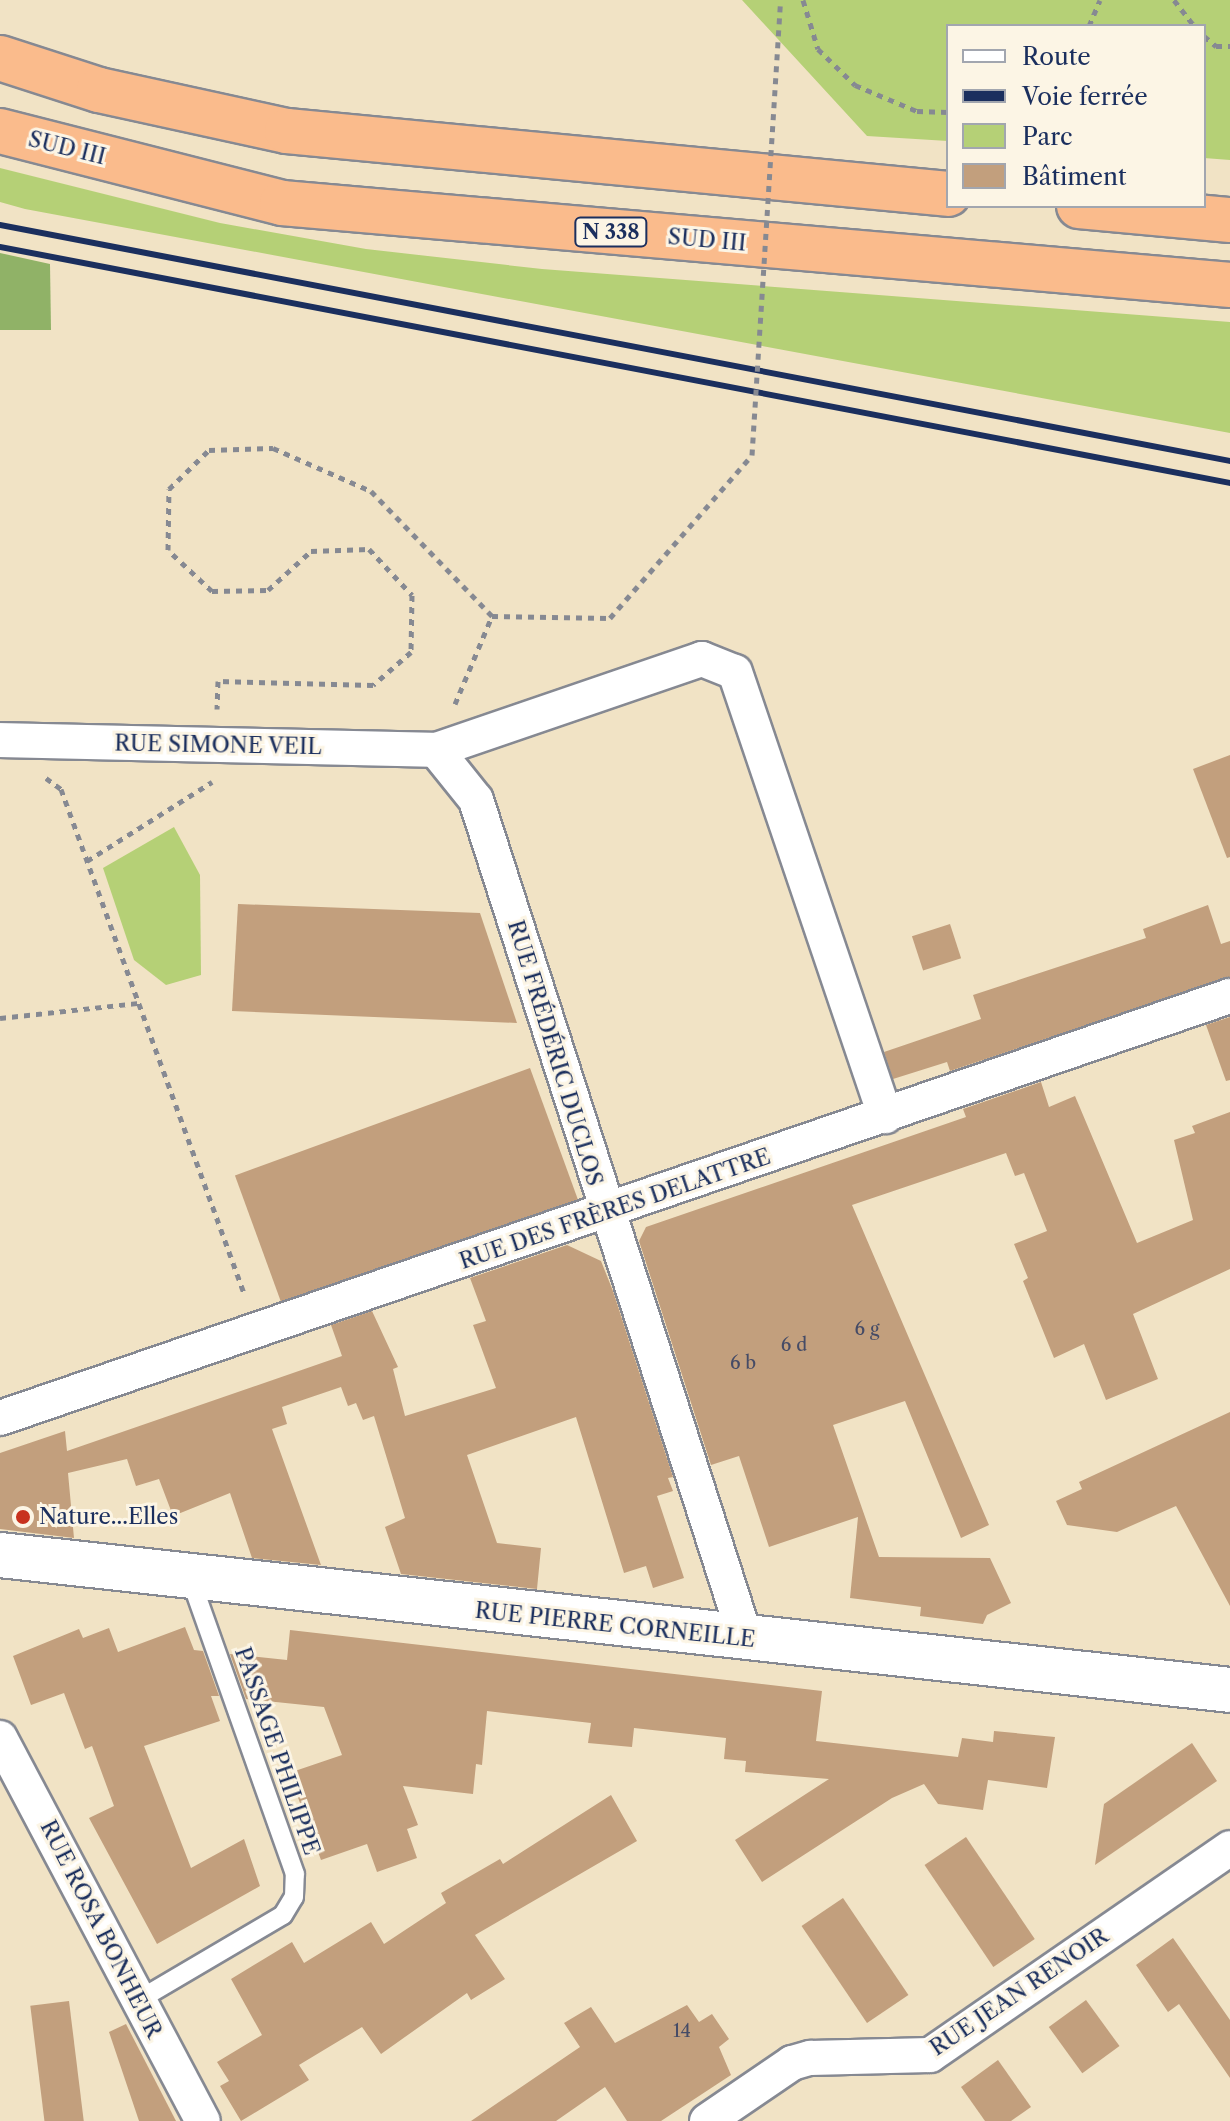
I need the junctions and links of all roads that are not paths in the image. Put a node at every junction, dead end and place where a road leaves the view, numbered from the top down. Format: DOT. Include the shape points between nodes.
graph roads {
  1 [pos="0,58"];
  2 [pos="0,131"];
  3 [pos="946,194"];
  4 [pos="1101,208"];
  5 [pos="1230,220"];
  6 [pos="1230,285"];
  7 [pos="0,740"];
  8 [pos="436,750"];
  9 [pos="1230,996"];
  10 [pos="885,1116"];
  11 [pos="605,1213"];
  12 [pos="0,1418"];
  13 [pos="0,1555"];
  14 [pos="190,1578"];
  15 [pos="746,1640"];
  16 [pos="1230,1690"];
  17 [pos="0,1738"];
  18 [pos="1230,1848"];
  19 [pos="137,2001"];
  20 [pos="203,2121"];
  21 [pos="707,2121"];
  1 -- 3 [label="highway" via="99,90 287,131"];
  2 -- 6 [label="highway, SUD III / N 338" via="282,203"];
  4 -- 5 [label="highway"];
  7 -- 8 [label="street, RUE SIMONE VEIL"];
  8 -- 10 [label="street" via="702,659 735,672"];
  8 -- 11 [label="street, RUE FRÉDÉRIC DUCLOS" via="476,800"];
  9 -- 10 [label="street, RUE DES FRÈRES DELATTRE"];
  10 -- 11 [label="street, RUE DES FRÈRES DELATTRE"];
  11 -- 12 [label="street, RUE DES FRÈRES DELATTRE"];
  11 -- 15 [label="street, RUE FRÉDÉRIC DUCLOS"];
  13 -- 14 [label="street, RUE PIERRE CORNEILLE"];
  14 -- 15 [label="street, RUE PIERRE CORNEILLE"];
  14 -- 19 [label="lane, PASSAGE PHILIPPE" via="295,1874 294,1897 283,1915"];
  15 -- 16 [label="street, RUE PIERRE CORNEILLE"];
  17 -- 19 [label="street, RUE ROSA BONHEUR"];
  18 -- 21 [label="street, RUE JEAN RENOIR" via="930,2055 792,2063"];
  19 -- 20 [label="street, RUE ROSA BONHEUR"];
}
